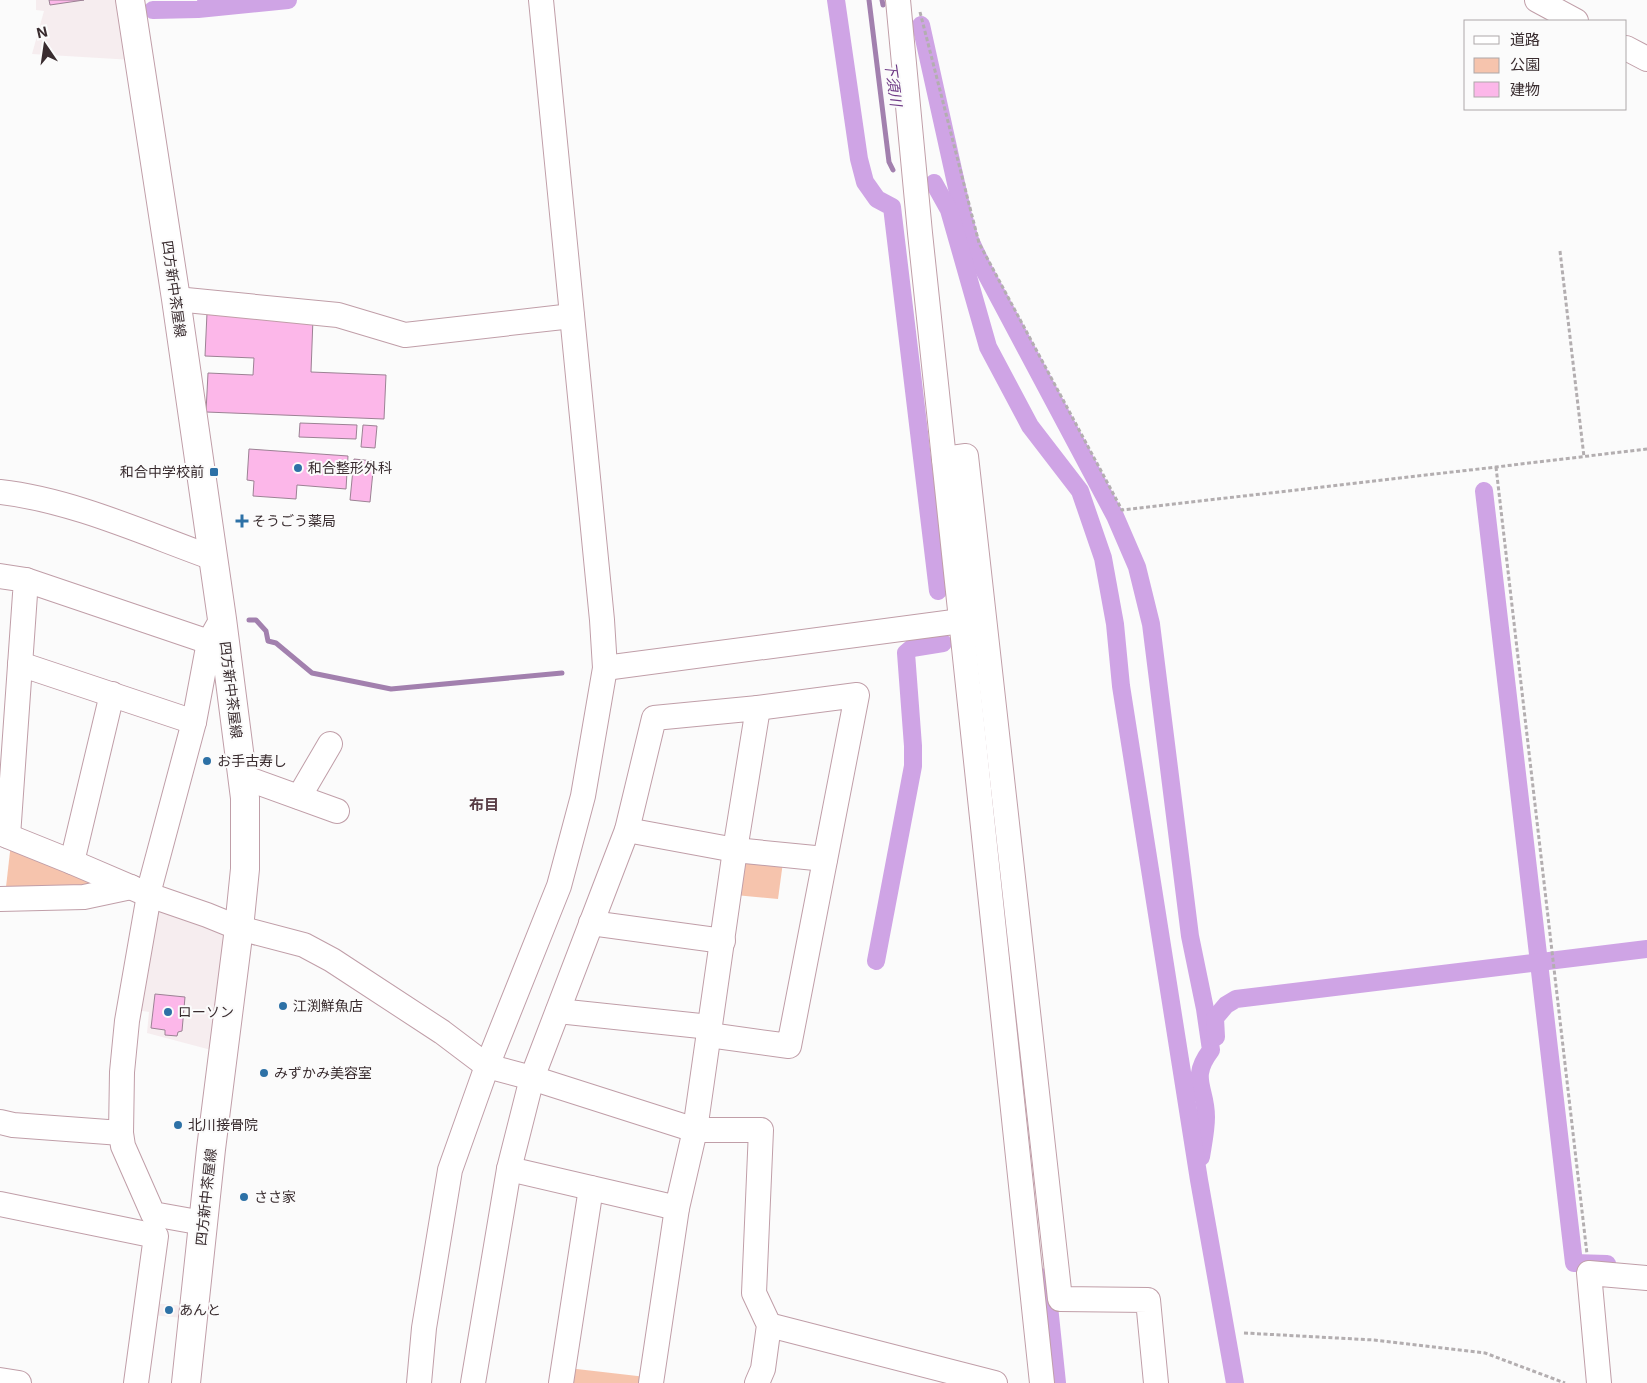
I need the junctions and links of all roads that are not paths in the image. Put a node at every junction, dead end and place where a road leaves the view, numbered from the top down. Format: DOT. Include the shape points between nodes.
graph roads {
  1 [pos="130,0"];
  2 [pos="540,0"];
  3 [pos="898,0"];
  4 [pos="1537,0"];
  5 [pos="1574,20"];
  6 [pos="1627,49"];
  7 [pos="1647,59"];
  8 [pos="176,299"];
  9 [pos="572,316"];
  10 [pos="944,459"];
  11 [pos="0,492"];
  12 [pos="213,558"];
  13 [pos="0,576"];
  14 [pos="26,580"];
  15 [pos="962,621"];
  16 [pos="216,630"];
  17 [pos="20,664"];
  18 [pos="604,668"];
  19 [pos="112,694"];
  20 [pos="758,708"];
  21 [pos="194,722"];
  22 [pos="330,744"];
  23 [pos="243,777"];
  24 [pos="299,797"];
  25 [pos="337,810"];
  26 [pos="627,830"];
  27 [pos="4,835"];
  28 [pos="735,850"];
  29 [pos="826,859"];
  30 [pos="72,862"];
  31 [pos="143,892"];
  32 [pos="0,899"];
  33 [pos="591,923"];
  34 [pos="239,928"];
  35 [pos="723,941"];
  36 [pos="558,1011"];
  37 [pos="709,1031"];
  38 [pos="487,1066"];
  39 [pos="532,1078"];
  40 [pos="0,1122"];
  41 [pos="695,1130"];
  42 [pos="121,1133"];
  43 [pos="509,1169"];
  44 [pos="591,1188"];
  45 [pos="0,1204"];
  46 [pos="677,1208"];
  47 [pos="203,1223"];
  48 [pos="154,1224"];
  49 [pos="1647,1278"];
  50 [pos="770,1325"];
  51 [pos="0,1380"];
  52 [pos="19,1383"];
  53 [pos="136,1383"];
  54 [pos="186,1383"];
  55 [pos="419,1383"];
  56 [pos="473,1383"];
  57 [pos="561,1383"];
  58 [pos="651,1383"];
  59 [pos="757,1383"];
  60 [pos="995,1383"];
  61 [pos="1042,1383"];
  62 [pos="1156,1383"];
  63 [pos="1599,1383"];
  1 -- 8 [label="main road, 四方新中茶屋線"];
  2 -- 9 [label="street"];
  3 -- 10 [label="street"];
  4 -- 5 [label="street"];
  6 -- 7 [label="street"];
  8 -- 9 [label="street" via="338,315 405,335"];
  8 -- 12 [label="main road, 四方新中茶屋線"];
  9 -- 18 [label="street"];
  10 -- 15 [label="street"];
  10 -- 62 [label="street" via="966,456 1060,1299 1148,1300"];
  11 -- 12 [label="street" via="22,494 78,509"];
  12 -- 16 [label="main road, 四方新中茶屋線"];
  13 -- 14 [label="street"];
  14 -- 16 [label="street"];
  14 -- 17 [label="street"];
  15 -- 18 [label="street"];
  15 -- 61 [label="street"];
  16 -- 21 [label="street"];
  16 -- 23 [label="main road, 四方新中茶屋線"];
  17 -- 19 [label="street"];
  17 -- 27 [label="street"];
  18 -- 38 [label="street" via="583,796 559,886"];
  19 -- 21 [label="street"];
  19 -- 30 [label="street"];
  20 -- 26 [label="street" via="654,718"];
  20 -- 28 [label="street"];
  20 -- 29 [label="street" via="857,695"];
  21 -- 31 [label="street"];
  22 -- 24 [label="street"];
  23 -- 24 [label="street"];
  23 -- 34 [label="main road, 四方新中茶屋線" via="245,869"];
  24 -- 25 [label="street"];
  26 -- 28 [label="street"];
  26 -- 33 [label="street"];
  27 -- 30 [label="street"];
  28 -- 29 [label="street"];
  28 -- 35 [label="street"];
  29 -- 37 [label="street" via="789,1046"];
  30 -- 31 [label="street"];
  31 -- 32 [label="street"];
  31 -- 34 [label="street"];
  31 -- 42 [label="street" via="122,1072"];
  33 -- 35 [label="street"];
  33 -- 36 [label="street"];
  34 -- 38 [label="street" via="304,945 332,960 442,1032"];
  34 -- 47 [label="main road, 四方新中茶屋線"];
  35 -- 37 [label="street"];
  36 -- 37 [label="street"];
  36 -- 39 [label="street"];
  37 -- 41 [label="street"];
  38 -- 39 [label="street"];
  38 -- 55 [label="street" via="450,1170 424,1328"];
  39 -- 41 [label="street"];
  39 -- 43 [label="street"];
  40 -- 42 [label="street"];
  41 -- 46 [label="street"];
  41 -- 50 [label="street" via="761,1130 754,1293"];
  42 -- 48 [label="street" via="123,1146"];
  43 -- 44 [label="street"];
  43 -- 56 [label="street"];
  44 -- 46 [label="street"];
  44 -- 57 [label="street"];
  45 -- 48 [label="street"];
  46 -- 58 [label="street"];
  47 -- 48 [label="street"];
  47 -- 54 [label="main road, 四方新中茶屋線"];
  48 -- 53 [label="street"];
  49 -- 63 [label="street" via="1589,1273"];
  50 -- 59 [label="street" via="763,1369"];
  50 -- 60 [label="street"];
  51 -- 52 [label="street"];
}
